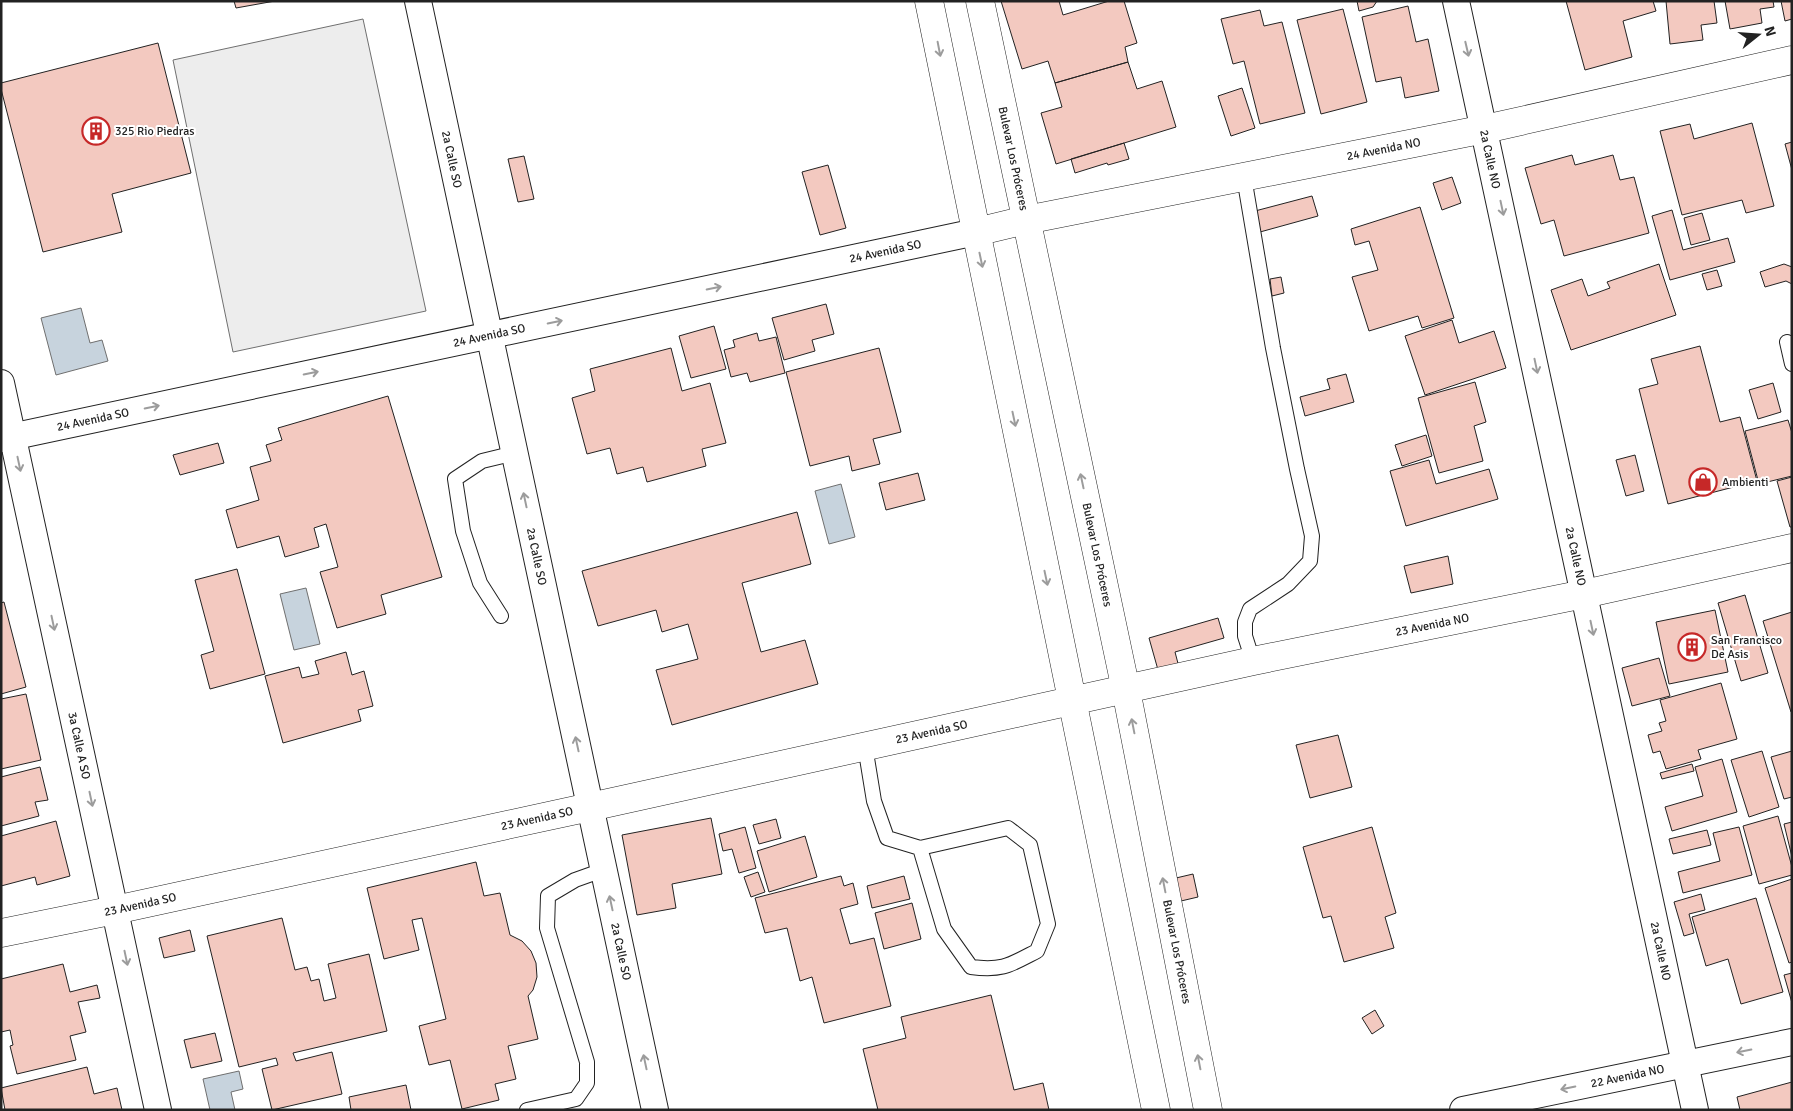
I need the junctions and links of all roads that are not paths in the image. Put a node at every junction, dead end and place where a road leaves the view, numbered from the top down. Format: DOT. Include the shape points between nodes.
graph roads {
  1 [pos="418,1"];
  2 [pos="929,1"];
  3 [pos="980,1"];
  4 [pos="1456,1"];
  5 [pos="1792,60"];
  6 [pos="1485,129"];
  7 [pos="1244,177"];
  8 [pos="1026,220"];
  9 [pos="976,232"];
  10 [pos="490,336"];
  11 [pos="1787,342"];
  12 [pos="1792,364"];
  13 [pos="1,383"];
  14 [pos="7,438"];
  15 [pos="515,452"];
  16 [pos="1792,548"];
  17 [pos="1584,594"];
  18 [pos="501,616"];
  19 [pos="1253,660"];
  20 [pos="1126,690"];
  21 [pos="1071,700"];
  22 [pos="865,746"];
  23 [pos="590,807"];
  24 [pos="920,848"];
  25 [pos="604,870"];
  26 [pos="115,910"];
  27 [pos="1,933"];
  28 [pos="1792,1042"];
  29 [pos="1685,1063"];
  30 [pos="158,1110"];
  31 [pos="527,1110"];
  32 [pos="655,1110"];
  33 [pos="1156,1110"];
  34 [pos="1208,1110"];
  35 [pos="1463,1110"];
  36 [pos="1695,1110"];
  1 -- 10 [label="street, 2a Calle SO"];
  2 -- 9 [label="street, one-way"];
  3 -- 8 [label="street, Bulevar Los Próceres"];
  4 -- 6 [label="street, 2a Calle NO, one-way"];
  5 -- 6 [label="street, 24 Avenida NO"];
  6 -- 7 [label="street, 24 Avenida NO"];
  6 -- 17 [label="street, 2a Calle NO, one-way"];
  7 -- 8 [label="street, 24 Avenida NO"];
  7 -- 19 [label="lane" via="1275,357 1312,536 1310,561 1288,584 1250,609 1245,622 1245,636"];
  8 -- 9 [label="street, 24 Avenida NO"];
  20 -- 8 [label="street, Bulevar Los Próceres, one-way"];
  10 -- 9 [label="street, 24 Avenida SO, one-way"];
  9 -- 21 [label="street, one-way"];
  14 -- 10 [label="street, 24 Avenida SO, one-way"];
  10 -- 15 [label="street, 2a Calle SO"];
  11 -- 12 [label="lane"];
  13 -- 14 [label="street, 3a Calle A SO"];
  14 -- 26 [label="street, 3a Calle A SO, one-way"];
  15 -- 18 [label="lane" via="482,461 455,479 463,531 480,583"];
  23 -- 15 [label="street, 2a Calle SO, one-way"];
  16 -- 17 [label="street, 23 Avenida NO"];
  17 -- 19 [label="street, 23 Avenida NO"];
  17 -- 29 [label="street, 2a Calle NO, one-way"];
  19 -- 20 [label="street, 23 Avenida NO"];
  20 -- 21 [label="street, 23 Avenida NO"];
  34 -- 20 [label="street, Bulevar Los Próceres, one-way"];
  21 -- 22 [label="street, 23 Avenida SO"];
  21 -- 33 [label="street"];
  22 -- 23 [label="street, 23 Avenida SO"];
  22 -- 24 [label="lane" via="874,801 888,838"];
  23 -- 25 [label="street, 2a Calle SO"];
  23 -- 26 [label="street, 23 Avenida SO"];
  24 -- 24 [label="lane" via="1008,828 1030,845 1048,924 1037,951 1006,967 991,970 972,967 944,929"];
  25 -- 31 [label="lane" via="575,880 548,896 547,928 587,1062 587,1083 576,1099"];
  32 -- 25 [label="street, 2a Calle SO, one-way"];
  26 -- 27 [label="street, 23 Avenida SO"];
  26 -- 30 [label="street, 3a Calle A SO, one-way"];
  28 -- 29 [label="street, 22 Avenida NO, one-way"];
  29 -- 35 [label="street, 22 Avenida NO, one-way"];
  29 -- 36 [label="street, 2a Calle NO"];
}
